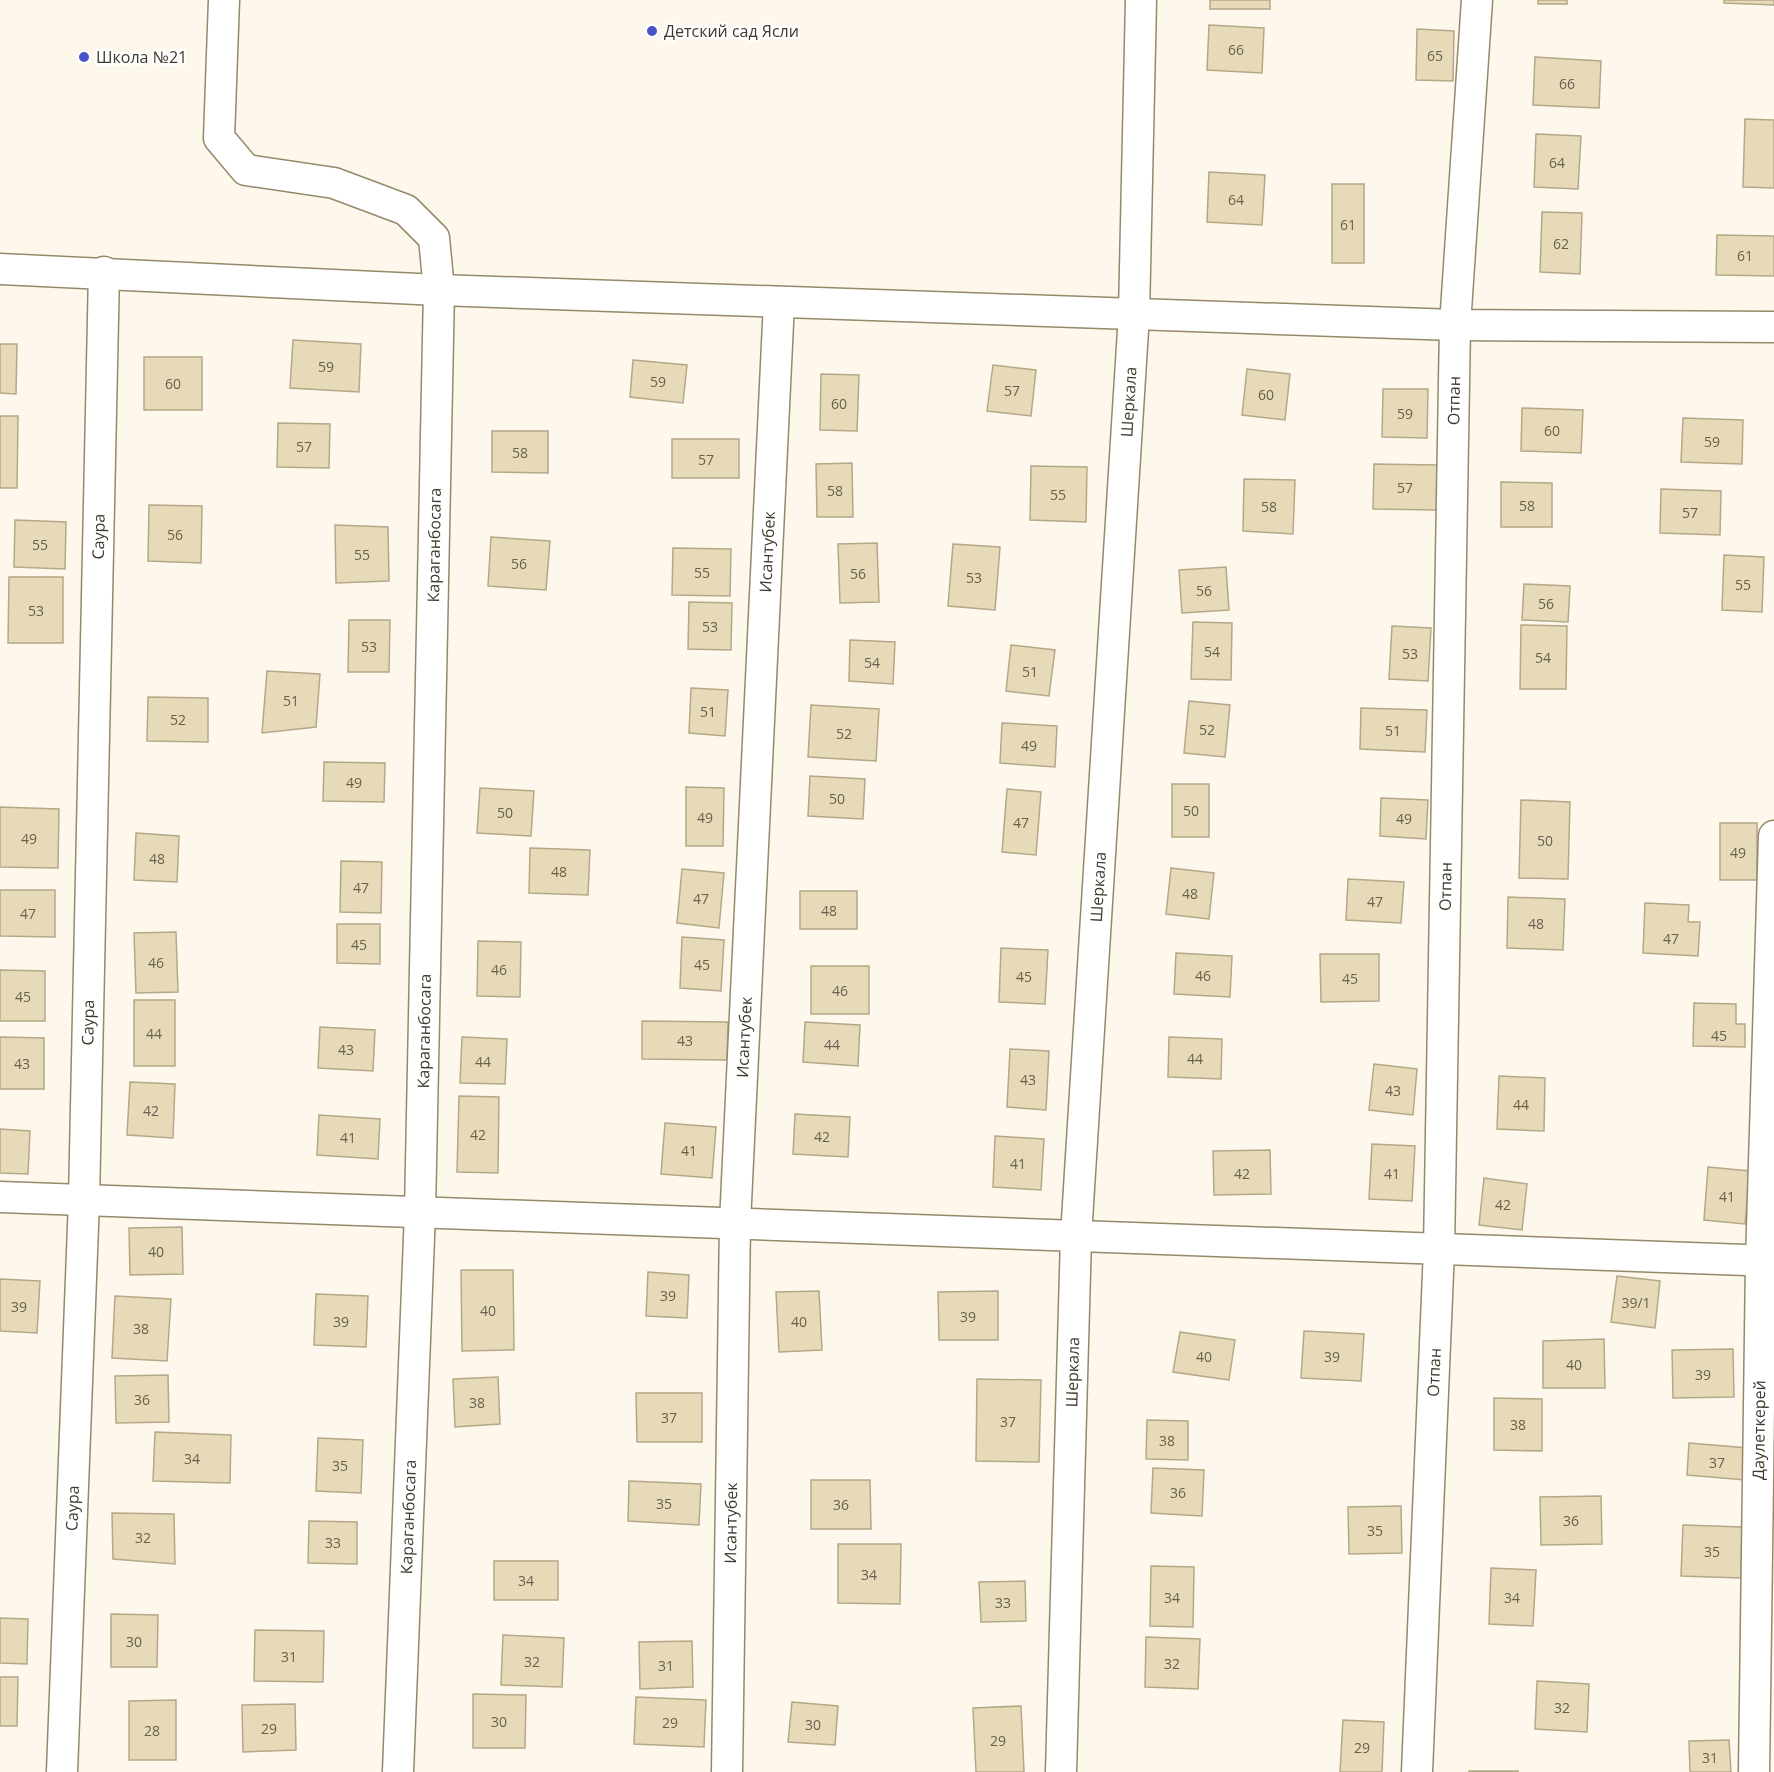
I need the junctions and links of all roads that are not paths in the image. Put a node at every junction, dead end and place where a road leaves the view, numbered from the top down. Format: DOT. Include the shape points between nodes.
graph roads {
  1 [pos="224,0"];
  2 [pos="1141,0"];
  3 [pos="1477,0"];
  4 [pos="0,269"];
  5 [pos="104,272"];
  6 [pos="439,290"];
  7 [pos="779,302"];
  8 [pos="1134,314"];
  9 [pos="1455,325"];
  10 [pos="1774,327"];
  11 [pos="1774,836"];
  12 [pos="0,1197"];
  13 [pos="84,1200"];
  14 [pos="420,1212"];
  15 [pos="735,1223"];
  16 [pos="1076,1236"];
  17 [pos="1438,1249"];
  18 [pos="1768,1261"];
  19 [pos="62,1772"];
  20 [pos="398,1772"];
  21 [pos="728,1772"];
  22 [pos="1061,1772"];
  23 [pos="1417,1772"];
  24 [pos="1754,1772"];
  1 -- 6 [label="street, Караганбосага" via="219,138 246,170 334,183 406,210 434,238"];
  2 -- 8 [label="street, Шеркала"];
  3 -- 9 [label="street, Отпан"];
  4 -- 5 [label="street"];
  5 -- 6 [label="street"];
  5 -- 13 [label="street, Саура"];
  6 -- 7 [label="street"];
  6 -- 14 [label="street, Караганбосага"];
  7 -- 8 [label="street"];
  7 -- 15 [label="street, Исантубек"];
  8 -- 9 [label="street"];
  8 -- 16 [label="street, Шеркала"];
  9 -- 10 [label="street"];
  9 -- 17 [label="street, Отпан"];
  11 -- 18 [label="street, Даулеткерей"];
  12 -- 13 [label="street"];
  13 -- 14 [label="street"];
  13 -- 19 [label="street, Саура"];
  14 -- 15 [label="street"];
  14 -- 20 [label="street, Караганбосага"];
  15 -- 16 [label="street"];
  15 -- 21 [label="street, Исантубек"];
  16 -- 17 [label="street"];
  16 -- 22 [label="street, Шеркала"];
  17 -- 18 [label="street"];
  17 -- 23 [label="street, Отпан"];
  18 -- 24 [label="street, Даулеткерей"];
}
